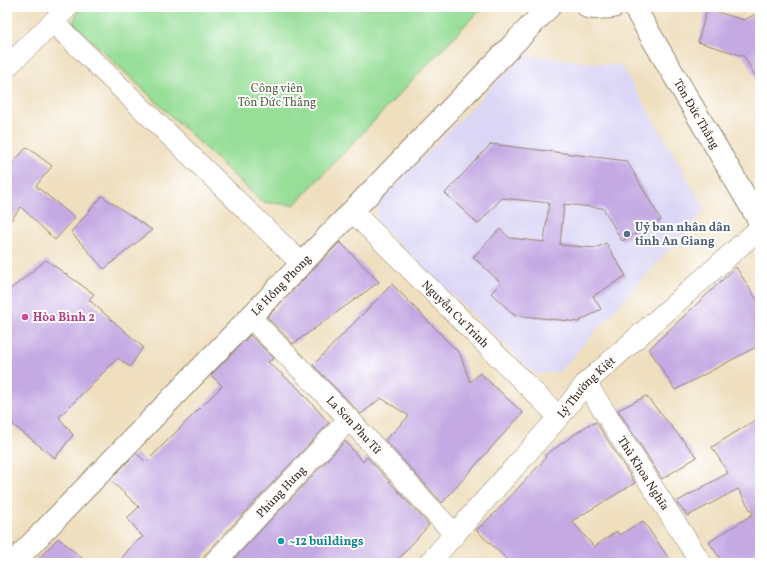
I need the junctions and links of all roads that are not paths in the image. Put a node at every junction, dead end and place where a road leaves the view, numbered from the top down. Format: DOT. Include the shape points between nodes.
graph roads {
  1 [pos="549,7"];
  2 [pos="588,7"];
  3 [pos="613,7"];
  4 [pos="634,7"];
  5 [pos="58,14"];
  6 [pos="7,67"];
  7 [pos="352,211"];
  8 [pos="760,222"];
  9 [pos="760,228"];
  10 [pos="302,264"];
  11 [pos="250,317"];
  12 [pos="586,383"];
  13 [pos="560,417"];
  14 [pos="349,419"];
  15 [pos="455,535"];
  16 [pos="13,563"];
  17 [pos="214,563"];
  18 [pos="429,563"];
  19 [pos="701,563"];
  1 -- 7 [label="street, Lê Hồng Phong"];
  2 -- 3 [label="street"];
  4 -- 8 [label="street, Tôn Đức Thắng"];
  5 -- 6 [label="street"];
  5 -- 10 [label="street"];
  7 -- 10 [label="street, Lê Hồng Phong"];
  7 -- 13 [label="street, Nguyễn Cư Trinh"];
  9 -- 12 [label="street, Lý Thường Kiệt"];
  10 -- 11 [label="street, Lê Hồng Phong"];
  11 -- 14 [label="street, La Sơn Phu Tử"];
  11 -- 16 [label="street, Lê Hồng Phong"];
  12 -- 13 [label="street, Lý Thường Kiệt"];
  12 -- 19 [label="street, Thủ Khoa Nghĩa"];
  13 -- 15 [label="street, Lý Thường Kiệt"];
  14 -- 15 [label="street, La Sơn Phu Tử"];
  14 -- 17 [label="street, Phùng Hưng"];
  15 -- 18 [label="street, Lý Thường Kiệt"];
}
